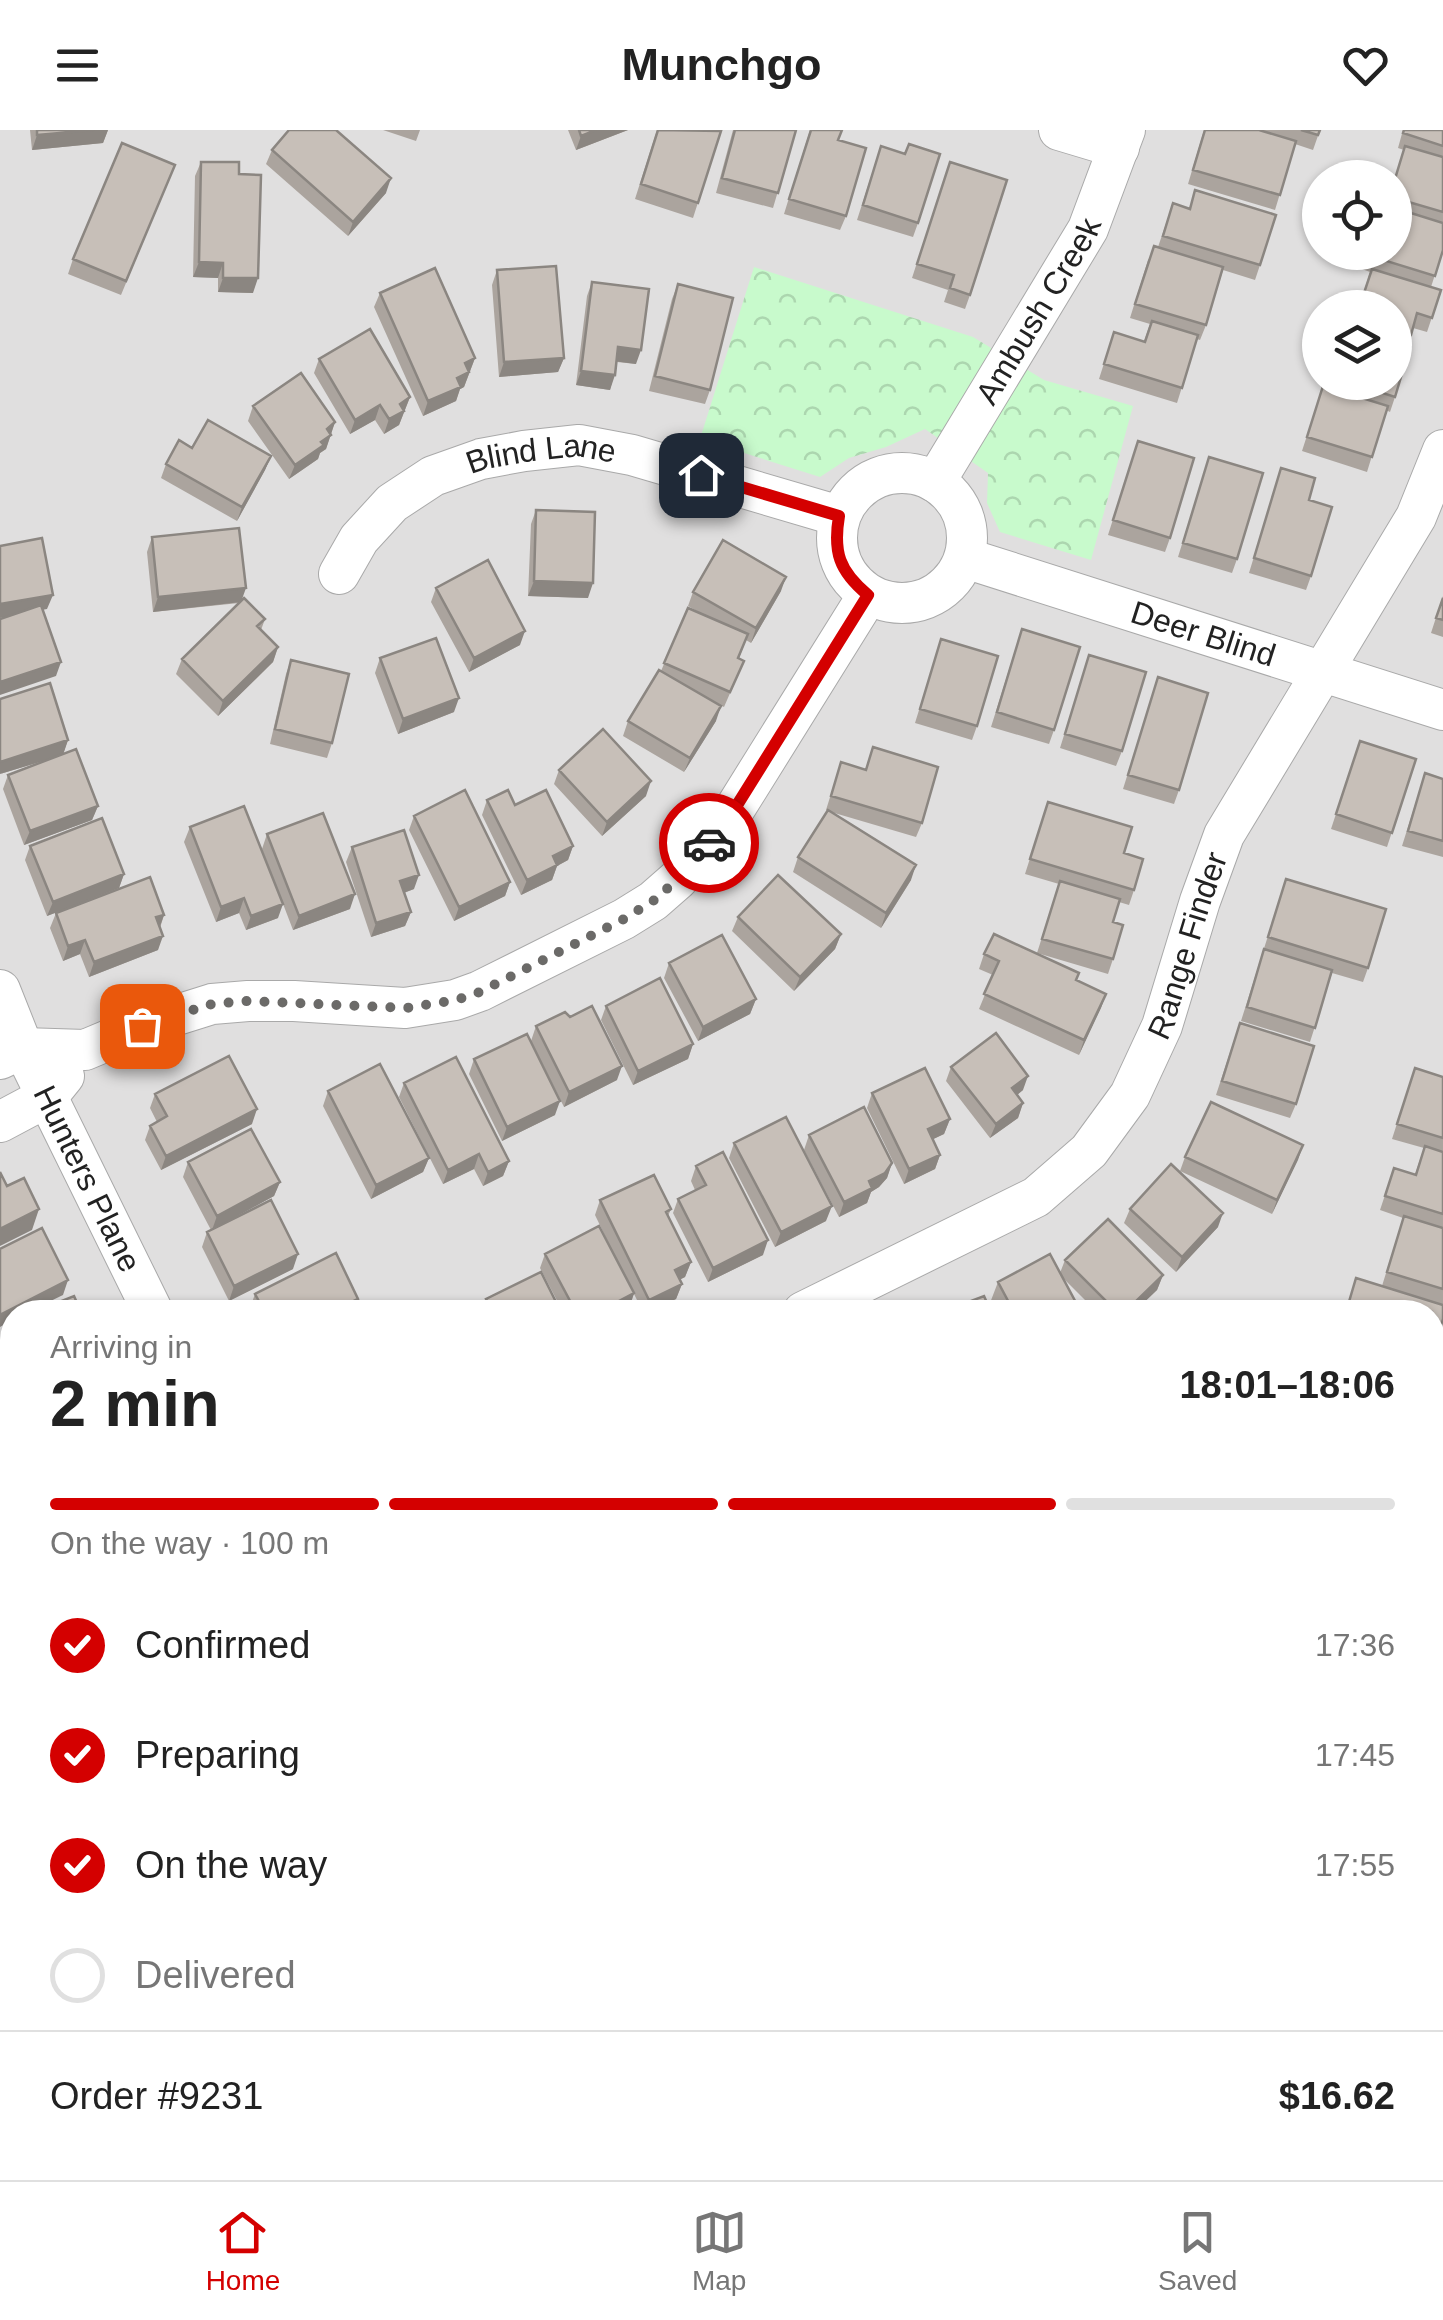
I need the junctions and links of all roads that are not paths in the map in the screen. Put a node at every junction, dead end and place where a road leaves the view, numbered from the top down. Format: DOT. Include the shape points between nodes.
graph roads {
  1 [pos="1059,130"];
  2 [pos="1122,139"];
  3 [pos="1443,450"];
  4 [pos="934,482"];
  5 [pos="839,516"];
  6 [pos="965,558"];
  7 [pos="339,574"];
  8 [pos="868,595"];
  9 [pos="1323,672"];
  10 [pos="1443,710"];
  11 [pos="0,990"];
  12 [pos="85,1050"];
  13 [pos="11,1054"];
  14 [pos="46,1097"];
  15 [pos="0,1122"];
  16 [pos="148,1300"];
  17 [pos="828,1300"];
  1 -- 2 [label="street"];
  2 -- 4 [label="street, Ambush Creek" via="1088,229"];
  3 -- 9 [label="street, Range Finder" via="1416,517"];
  4 -- 5 [label="street" via="913,474 869,481"];
  4 -- 6 [label="street" via="963,514"];
  5 -- 7 [label="street, Blind Lane" via="632,454 578,445 524,451 434,476 392,503"];
  5 -- 8 [label="street" via="840,560"];
  6 -- 8 [label="street" via="936,595 890,603"];
  6 -- 9 [label="street, Deer Blind"];
  8 -- 12 [label="street" via="723,826 677,880 624,919 456,1000 406,1008 212,1004"];
  9 -- 10 [label="street, Deer Blind"];
  9 -- 17 [label="street, Range Finder" via="1224,835 1162,1026 1130,1095 1089,1151 1036,1198"];
  11 -- 13 [label="street, Hunters Plane"];
  12 -- 13 [label="street"];
  12 -- 14 [label="street"];
  13 -- 14 [label="street, Hunters Plane"];
  14 -- 15 [label="street"];
  14 -- 16 [label="street, Hunters Plane"];
}
